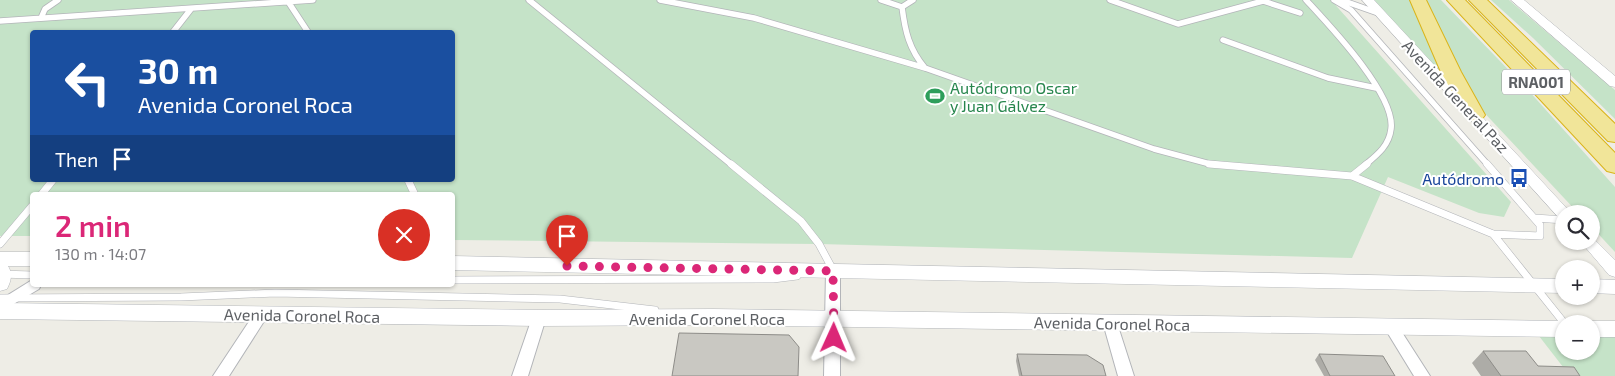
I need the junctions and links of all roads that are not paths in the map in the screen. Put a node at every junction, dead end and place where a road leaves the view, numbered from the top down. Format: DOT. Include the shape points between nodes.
graph roads {
  1 [pos="58,0"];
  2 [pos="313,0"];
  3 [pos="529,0"];
  4 [pos="660,0"];
  5 [pos="881,0"];
  6 [pos="913,0"];
  7 [pos="1110,0"];
  8 [pos="1306,0"];
  9 [pos="1334,0"];
  10 [pos="1368,0"];
  11 [pos="1418,0"];
  12 [pos="1455,0"];
  13 [pos="1477,0"];
  14 [pos="1517,0"];
  15 [pos="288,1"];
  16 [pos="1341,1"];
  17 [pos="902,7"];
  18 [pos="192,9"];
  19 [pos="1300,13"];
  20 [pos="1380,14"];
  21 [pos="40,18"];
  22 [pos="0,21"];
  23 [pos="175,30"];
  24 [pos="307,30"];
  25 [pos="1223,40"];
  26 [pos="925,68"];
  27 [pos="1615,83"];
  28 [pos="1376,88"];
  29 [pos="1475,115"];
  30 [pos="1615,136"];
  31 [pos="1615,166"];
  32 [pos="1352,176"];
  33 [pos="51,182"];
  34 [pos="43,192"];
  35 [pos="1556,205"];
  36 [pos="30,208"];
  37 [pos="1534,218"];
  38 [pos="1555,219"];
  39 [pos="1493,234"];
  40 [pos="0,244"];
  41 [pos="1596,250"];
  42 [pos="30,261"];
  43 [pos="455,263"];
  44 [pos="833,271"];
  45 [pos="1615,271"];
  46 [pos="30,275"];
  47 [pos="455,280"];
  48 [pos="30,285"];
  49 [pos="1534,285"];
  50 [pos="2,286"];
  51 [pos="1555,286"];
  52 [pos="1600,286"];
  53 [pos="1615,287"];
  54 [pos="262,315"];
  55 [pos="1558,315"];
  56 [pos="713,317"];
  57 [pos="540,318"];
  58 [pos="834,320"];
  59 [pos="1110,323"];
  60 [pos="1390,326"];
  61 [pos="1555,328"];
  62 [pos="1600,329"];
  63 [pos="1615,329"];
  64 [pos="221,376"];
  65 [pos="520,376"];
  66 [pos="832,376"];
  67 [pos="1126,376"];
  68 [pos="1422,376"];
  1 -- 21 [label="lane" via="45,9"];
  2 -- 15 [label="lane"];
  3 -- 44 [label="lane" via="801,221"];
  4 -- 26 [label="lane" via="754,18"];
  5 -- 17 [label="lane"];
  6 -- 17 [label="lane"];
  7 -- 19 [label="lane" via="1178,24 1263,1"];
  8 -- 28 [label="lane" via="1346,45"];
  9 -- 16 [label="lane"];
  10 -- 20 [label="street, Avenida General Paz"];
  11 -- 29 [label="highway"];
  12 -- 31 [label="highway, RNA001"];
  13 -- 30 [label="highway, RNA001"];
  14 -- 27 [label="street"];
  15 -- 18 [label="lane"];
  15 -- 24 [label="lane"];
  16 -- 20 [label="lane"];
  16 -- 37 [label="lane"];
  17 -- 26 [label="lane" via="906,39 912,53"];
  18 -- 21 [label="lane"];
  18 -- 23 [label="lane"];
  20 -- 29 [label="street, Avenida General Paz"];
  21 -- 22 [label="lane"];
  25 -- 28 [label="lane" via="1328,78"];
  26 -- 32 [label="lane" via="1154,149 1210,164"];
  28 -- 32 [label="lane" via="1386,104 1392,132 1389,141"];
  29 -- 35 [label="street, Avenida General Paz"];
  32 -- 39 [label="lane"];
  33 -- 34 [label="lane"];
  36 -- 40 [label="lane"];
  37 -- 38 [label="lane"];
  37 -- 39 [label="lane" via="1540,225 1540,236"];
  39 -- 49 [label="lane"];
  41 -- 45 [label="street"];
  42 -- 50 [label="main road"];
  43 -- 44 [label="main road"];
  44 -- 47 [label="lane" via="773,279"];
  44 -- 49 [label="main road"];
  44 -- 58 [label="street"];
  46 -- 50 [label="lane"];
  48 -- 50 [label="street"];
  49 -- 51 [label="main road"];
  49 -- 55 [label="lane"];
  50 -- 54 [label="main road, Avenida Coronel Roca"];
  50 -- 56 [label="lane" via="181,297 266,293 560,299"];
  52 -- 53 [label="main road"];
  54 -- 57 [label="main road, Avenida Coronel Roca"];
  54 -- 64 [label="street"];
  56 -- 57 [label="main road, Avenida Coronel Roca"];
  56 -- 58 [label="main road, Avenida Coronel Roca"];
  57 -- 65 [label="street"];
  58 -- 59 [label="main road, Avenida Coronel Roca"];
  58 -- 66 [label="street"];
  59 -- 60 [label="main road, Avenida Coronel Roca"];
  59 -- 67 [label="street"];
  60 -- 61 [label="main road, Avenida Coronel Roca"];
  60 -- 68 [label="street"];
  62 -- 63 [label="main road"];
}
